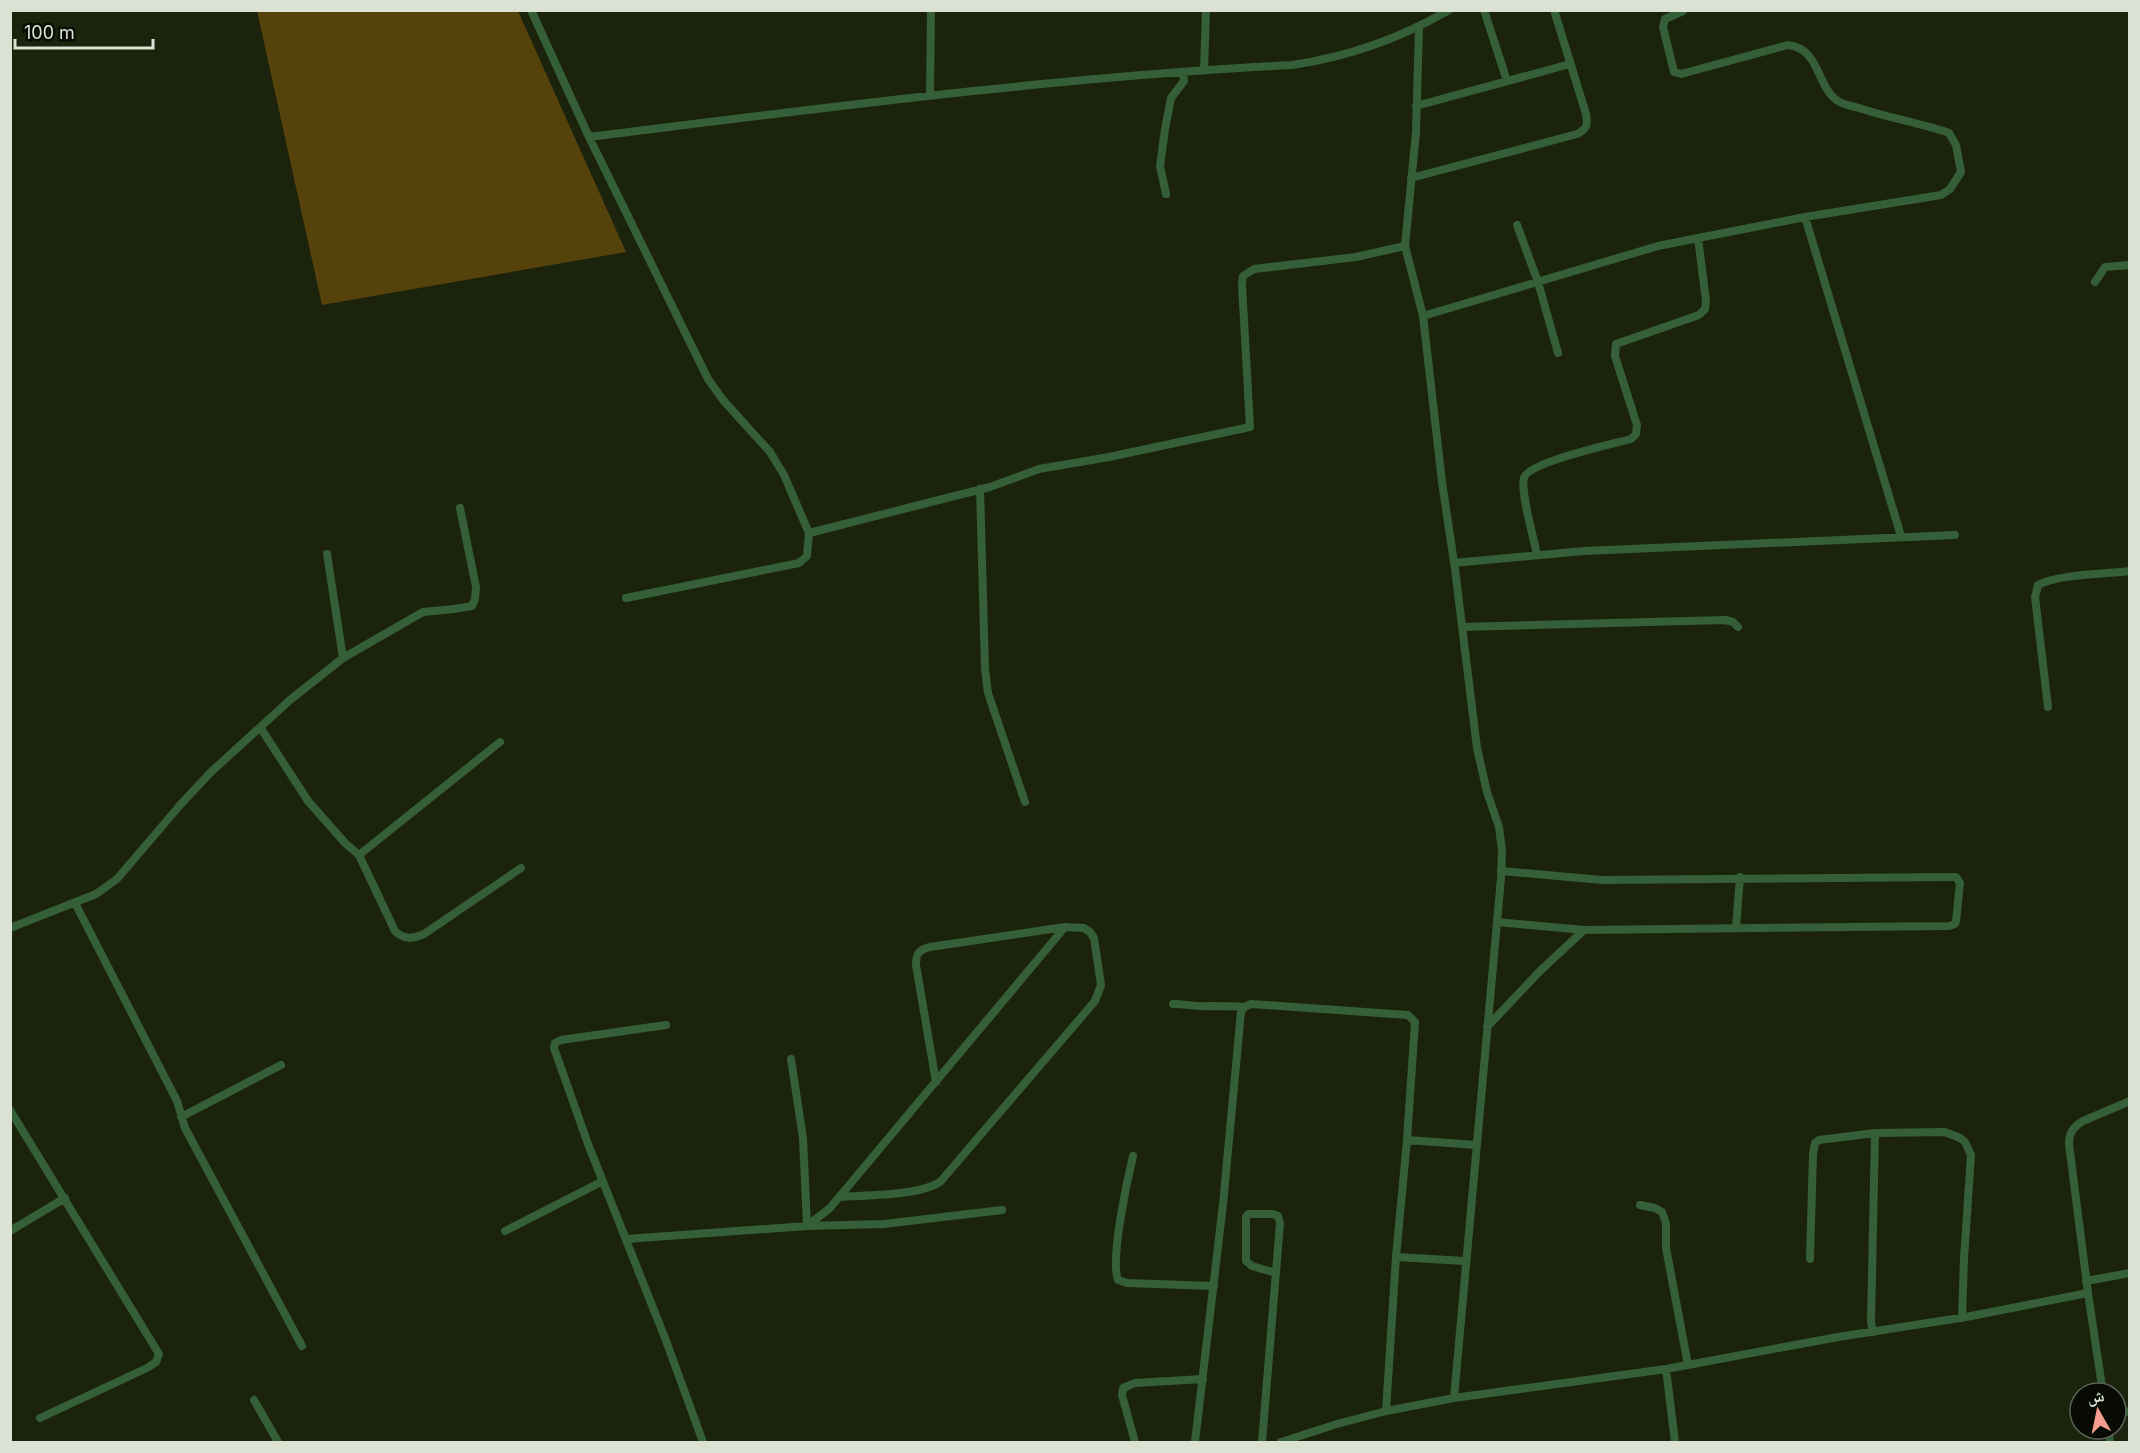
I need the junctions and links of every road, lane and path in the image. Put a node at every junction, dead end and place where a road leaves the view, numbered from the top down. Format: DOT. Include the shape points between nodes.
graph roads {
  1 [pos="531,10"];
  2 [pos="931,10"];
  3 [pos="1206,10"];
  4 [pos="1449,10"];
  5 [pos="1484,10"];
  6 [pos="1554,10"];
  7 [pos="1688,10"];
  8 [pos="1683,11"];
  9 [pos="1419,28"];
  10 [pos="1570,64"];
  11 [pos="1204,70"];
  12 [pos="1183,72"];
  13 [pos="1507,81"];
  14 [pos="930,95"];
  15 [pos="1416,106"];
  16 [pos="590,137"];
  17 [pos="1411,178"];
  18 [pos="1166,194"];
  19 [pos="1805,216"];
  20 [pos="1517,225"];
  21 [pos="1698,238"];
  22 [pos="1405,246"];
  23 [pos="2130,265"];
  24 [pos="1538,282"];
  25 [pos="2095,282"];
  26 [pos="1423,316"];
  27 [pos="1558,353"];
  28 [pos="980,489"];
  29 [pos="460,508"];
  30 [pos="809,533"];
  31 [pos="1955,535"];
  32 [pos="1901,536"];
  33 [pos="327,555"];
  34 [pos="1538,555"];
  35 [pos="1454,563"];
  36 [pos="2130,571"];
  37 [pos="626,598"];
  38 [pos="1462,627"];
  39 [pos="1738,627"];
  40 [pos="343,658"];
  41 [pos="2048,707"];
  42 [pos="260,727"];
  43 [pos="500,742"];
  44 [pos="1025,802"];
  45 [pos="359,855"];
  46 [pos="521,868"];
  47 [pos="1501,871"];
  48 [pos="1740,878"];
  49 [pos="75,903"];
  50 [pos="1497,922"];
  51 [pos="1065,927"];
  52 [pos="10,928"];
  53 [pos="1736,928"];
  54 [pos="1584,930"];
  55 [pos="1173,1004"];
  56 [pos="1244,1007"];
  57 [pos="666,1025"];
  58 [pos="1487,1027"];
  59 [pos="791,1059"];
  60 [pos="281,1065"];
  61 [pos="936,1082"];
  62 [pos="2130,1101"];
  63 [pos="10,1110"];
  64 [pos="181,1117"];
  65 [pos="1875,1133"];
  66 [pos="1407,1140"];
  67 [pos="1476,1145"];
  68 [pos="1132,1156"];
  69 [pos="603,1181"];
  70 [pos="840,1197"];
  71 [pos="65,1198"];
  72 [pos="1640,1205"];
  73 [pos="1002,1210"];
  74 [pos="807,1226"];
  75 [pos="10,1231"];
  76 [pos="505,1231"];
  77 [pos="626,1239"];
  78 [pos="1396,1257"];
  79 [pos="1810,1260"];
  80 [pos="1465,1261"];
  81 [pos="1276,1273"];
  82 [pos="2130,1273"];
  83 [pos="2086,1281"];
  84 [pos="1214,1286"];
  85 [pos="2088,1293"];
  86 [pos="1962,1318"];
  87 [pos="1873,1332"];
  88 [pos="302,1346"];
  89 [pos="1688,1365"];
  90 [pos="1666,1369"];
  91 [pos="1203,1379"];
  92 [pos="2101,1381"];
  93 [pos="1454,1398"];
  94 [pos="254,1400"];
  95 [pos="1386,1411"];
  96 [pos="40,1418"];
  97 [pos="1298,1440"];
  98 [pos="278,1443"];
  99 [pos="703,1443"];
  100 [pos="1135,1443"];
  101 [pos="1196,1443"];
  102 [pos="1262,1443"];
  103 [pos="1281,1443"];
  104 [pos="1675,1443"];
  1 -- 16 [label="street"];
  2 -- 14 [label="street"];
  3 -- 11 [label="street"];
  4 -- 9 [label="street"];
  5 -- 13 [label="street"];
  6 -- 10 [label="street"];
  7 -- 8 [label="street"];
  8 -- 19 [label="street" via="1665,19 1663,27 1674,72 1681,74 1788,45 1798,46 1821,73 1827,92 1838,102 1949,132 1956,145 1961,172 1941,195"];
  9 -- 11 [label="street" via="1328,60"];
  9 -- 15 [label="street"];
  10 -- 13 [label="street"];
  10 -- 17 [label="street" via="1586,114 1585,130"];
  11 -- 12 [label="street"];
  12 -- 14 [label="street"];
  12 -- 18 [label="street" via="1185,81 1171,98 1165,129 1160,166"];
  13 -- 15 [label="street"];
  14 -- 16 [label="street"];
  15 -- 17 [label="street"];
  16 -- 30 [label="street" via="714,389 770,452"];
  17 -- 22 [label="street"];
  19 -- 21 [label="street"];
  19 -- 32 [label="street"];
  20 -- 24 [label="street"];
  21 -- 24 [label="street"];
  21 -- 34 [label="street" via="1705,309 1699,315 1616,344 1615,356 1637,425 1636,434 1631,439 1544,464 1525,475 1524,488"];
  22 -- 26 [label="street"];
  22 -- 28 [label="street" via="1356,257 1254,269 1243,276 1251,424 1248,429 1039,469"];
  23 -- 25 [label="street" via="2105,267"];
  24 -- 26 [label="street"];
  24 -- 27 [label="street"];
  26 -- 35 [label="street"];
  28 -- 30 [label="street"];
  28 -- 44 [label="street" via="988,693"];
  29 -- 40 [label="street" via="476,587 472,606 423,612"];
  30 -- 37 [label="street" via="807,556 799,563"];
  31 -- 32 [label="street"];
  32 -- 34 [label="street"];
  33 -- 40 [label="street"];
  34 -- 35 [label="street"];
  35 -- 38 [label="street"];
  36 -- 41 [label="street" via="2038,585 2035,597"];
  38 -- 39 [label="street" via="1725,620"];
  38 -- 47 [label="street" via="1477,748 1499,827"];
  40 -- 42 [label="street"];
  42 -- 45 [label="street" via="308,801"];
  42 -- 49 [label="street" via="194,789 117,879"];
  43 -- 45 [label="street"];
  45 -- 46 [label="street" via="395,932 408,938 424,934"];
  47 -- 48 [label="street" via="1602,880"];
  47 -- 50 [label="street"];
  48 -- 53 [label="street"];
  48 -- 53 [label="street" via="1956,877 1960,883 1956,921 1949,926"];
  49 -- 52 [label="street"];
  49 -- 64 [label="street" via="177,1101"];
  50 -- 54 [label="street"];
  50 -- 58 [label="street"];
  51 -- 61 [label="street"];
  51 -- 61 [label="street" via="930,947 916,955"];
  51 -- 70 [label="street" via="1084,928 1094,938 1101,985 1095,1001 941,1181 927,1189"];
  53 -- 54 [label="street"];
  54 -- 58 [label="street"];
  55 -- 56 [label="street"];
  56 -- 66 [label="street" via="1256,1004 1413,1018"];
  56 -- 84 [label="street"];
  57 -- 69 [label="street" via="555,1043"];
  58 -- 67 [label="street"];
  59 -- 74 [label="street" via="802,1138"];
  60 -- 64 [label="street"];
  61 -- 70 [label="street"];
  62 -- 83 [label="street" via="2076,1125 2070,1134"];
  63 -- 71 [label="street"];
  64 -- 88 [label="street"];
  65 -- 79 [label="street" via="1815,1143"];
  65 -- 86 [label="street" via="1954,1134 1969,1149"];
  65 -- 87 [label="street"];
  66 -- 67 [label="street"];
  66 -- 78 [label="street"];
  67 -- 80 [label="street"];
  68 -- 84 [label="street" via="1117,1254 1118,1280"];
  69 -- 76 [label="street"];
  69 -- 77 [label="street"];
  70 -- 74 [label="street"];
  71 -- 75 [label="street"];
  71 -- 96 [label="street" via="156,1345 159,1358 147,1368"];
  72 -- 89 [label="street" via="1662,1212 1666,1222 1666,1248"];
  73 -- 74 [label="street" via="884,1224"];
  74 -- 77 [label="street"];
  77 -- 99 [label="street"];
  78 -- 80 [label="street"];
  78 -- 95 [label="street"];
  80 -- 93 [label="street"];
  81 -- 81 [label="street" via="1281,1230 1278,1216 1248,1214 1246,1261"];
  81 -- 102 [label="street"];
  82 -- 83 [label="street"];
  83 -- 85 [label="street"];
  84 -- 91 [label="street"];
  85 -- 86 [label="street"];
  85 -- 92 [label="street"];
  86 -- 87 [label="street"];
  87 -- 89 [label="street"];
  89 -- 90 [label="street"];
  90 -- 93 [label="street"];
  90 -- 104 [label="street"];
  91 -- 100 [label="street" via="1135,1383 1123,1388"];
  91 -- 101 [label="street"];
  93 -- 95 [label="street"];
  94 -- 98 [label="street"];
  95 -- 97 [label="street" via="1336,1424"];
  97 -- 103 [label="street"];
}
